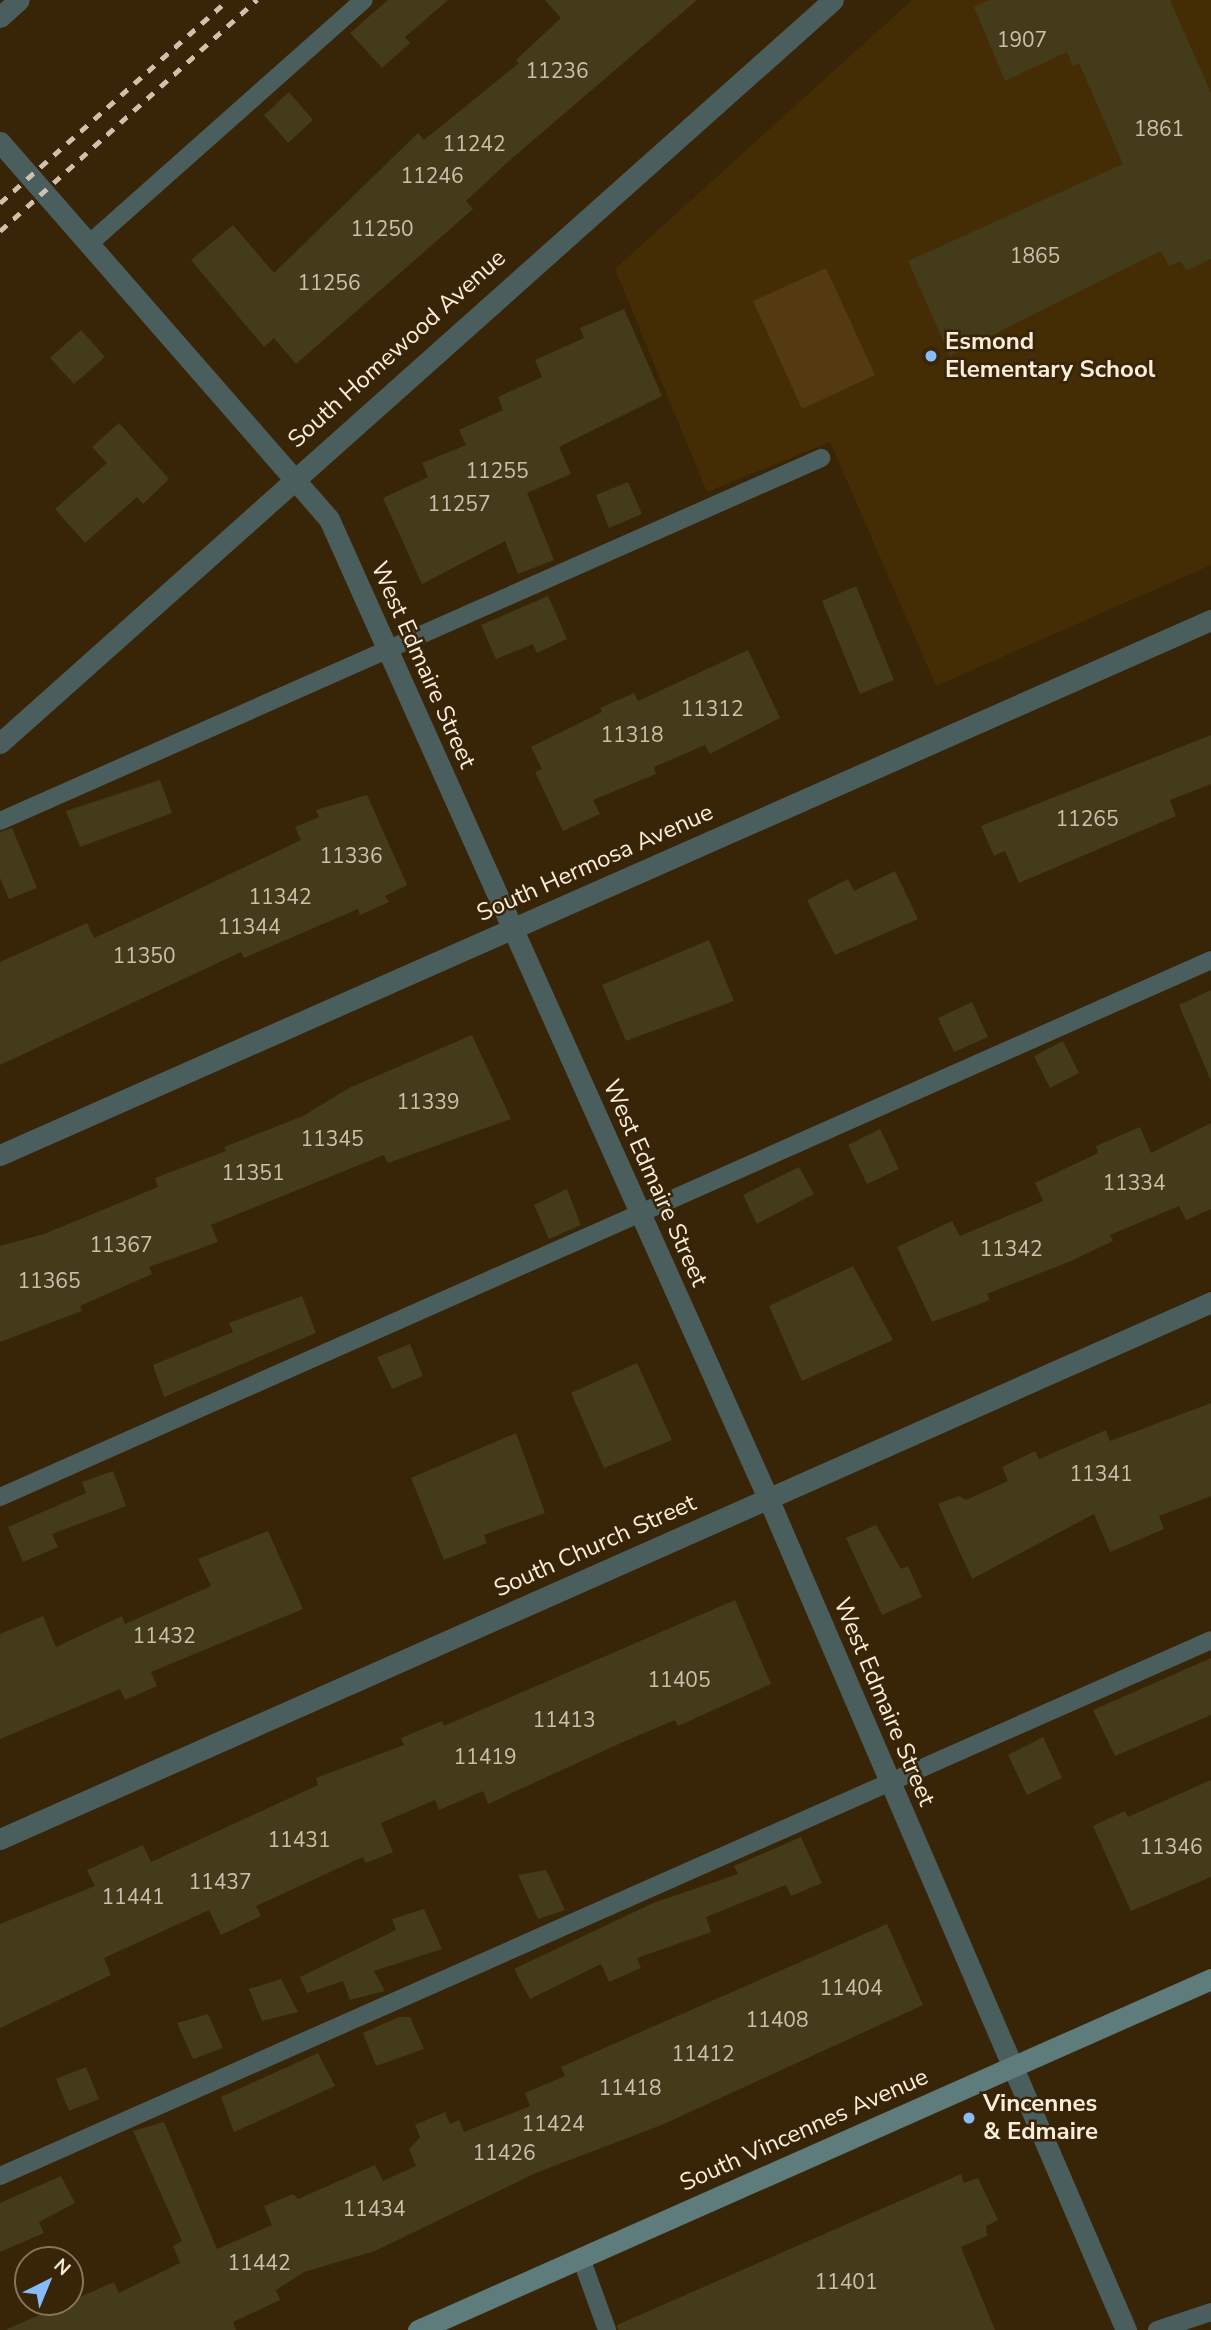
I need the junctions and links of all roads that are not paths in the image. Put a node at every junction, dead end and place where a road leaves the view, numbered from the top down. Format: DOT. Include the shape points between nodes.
graph roads {
  1 [pos="19,0"];
  2 [pos="364,0"];
  3 [pos="833,0"];
  4 [pos="0,17"];
  5 [pos="0,142"];
  6 [pos="90,243"];
  7 [pos="821,458"];
  8 [pos="295,475"];
  9 [pos="1211,620"];
  10 [pos="388,651"];
  11 [pos="0,743"];
  12 [pos="0,821"];
  13 [pos="512,929"];
  14 [pos="1211,960"];
  15 [pos="0,1155"];
  16 [pos="640,1213"];
  17 [pos="1211,1301"];
  18 [pos="0,1497"];
  19 [pos="768,1498"];
  20 [pos="1211,1640"];
  21 [pos="889,1783"];
  22 [pos="0,1839"];
  23 [pos="1211,1979"];
  24 [pos="1010,2068"];
  25 [pos="0,2176"];
  26 [pos="581,2258"];
  27 [pos="1211,2312"];
  28 [pos="418,2330"];
  29 [pos="607,2330"];
  30 [pos="1126,2330"];
  31 [pos="1157,2330"];
  1 -- 4 [label="street"];
  2 -- 6 [label="lane"];
  3 -- 8 [label="street, South Homewood Avenue"];
  5 -- 6 [label="street, West Edmaire Street"];
  6 -- 8 [label="street, West Edmaire Street"];
  7 -- 10 [label="lane"];
  8 -- 10 [label="street, West Edmaire Street" via="329,519"];
  8 -- 11 [label="street, South Homewood Avenue"];
  9 -- 13 [label="street, South Hermosa Avenue"];
  10 -- 12 [label="lane"];
  10 -- 13 [label="street, West Edmaire Street"];
  13 -- 15 [label="street, South Hermosa Avenue"];
  13 -- 16 [label="street, West Edmaire Street"];
  14 -- 16 [label="lane"];
  16 -- 18 [label="lane"];
  16 -- 19 [label="street, West Edmaire Street"];
  17 -- 19 [label="street, South Church Street"];
  19 -- 21 [label="street, West Edmaire Street"];
  19 -- 22 [label="street, South Church Street"];
  20 -- 21 [label="lane"];
  21 -- 24 [label="street, West Edmaire Street"];
  21 -- 25 [label="lane"];
  23 -- 24 [label="main road, South Vincennes Avenue"];
  24 -- 26 [label="main road, South Vincennes Avenue"];
  24 -- 30 [label="street, West Edmaire Street"];
  26 -- 28 [label="main road, South Vincennes Avenue"];
  26 -- 29 [label="lane"];
  27 -- 31 [label="lane"];
}
